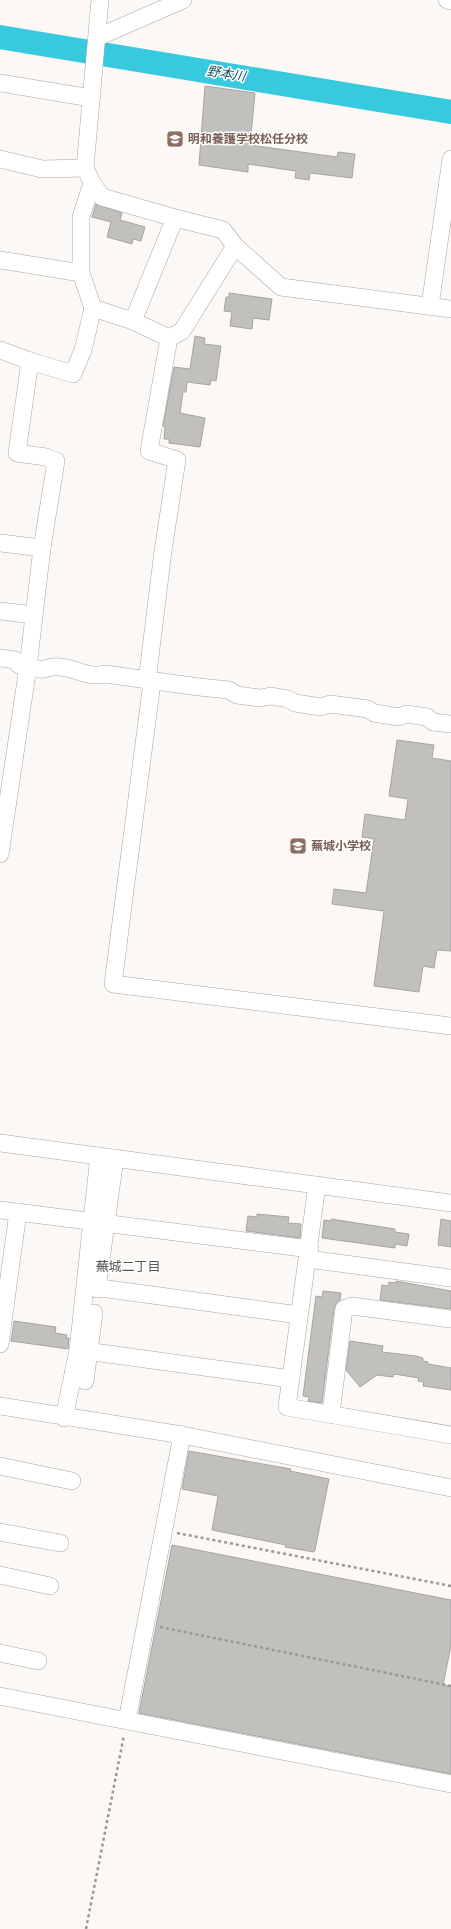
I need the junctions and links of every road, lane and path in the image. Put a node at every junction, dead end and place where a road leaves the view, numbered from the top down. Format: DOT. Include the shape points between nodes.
graph roads {
  1 [pos="100,0"];
  2 [pos="183,0"];
  3 [pos="447,0"];
  4 [pos="451,1"];
  5 [pos="96,49"];
  6 [pos="0,83"];
  7 [pos="91,98"];
  8 [pos="0,159"];
  9 [pos="451,159"];
  10 [pos="85,168"];
  11 [pos="92,183"];
  12 [pos="175,218"];
  13 [pos="235,246"];
  14 [pos="0,260"];
  15 [pos="81,273"];
  16 [pos="430,306"];
  17 [pos="93,308"];
  18 [pos="451,310"];
  19 [pos="133,321"];
  20 [pos="169,338"];
  21 [pos="0,350"];
  22 [pos="30,361"];
  23 [pos="0,543"];
  24 [pos="42,548"];
  25 [pos="0,611"];
  26 [pos="33,615"];
  27 [pos="0,658"];
  28 [pos="28,667"];
  29 [pos="149,681"];
  30 [pos="451,724"];
  31 [pos="0,857"];
  32 [pos="451,1026"];
  33 [pos="0,1143"];
  34 [pos="107,1157"];
  35 [pos="317,1185"];
  36 [pos="451,1204"];
  37 [pos="0,1210"];
  38 [pos="18,1212"];
  39 [pos="98,1223"];
  40 [pos="309,1254"];
  41 [pos="451,1278"];
  42 [pos="92,1287"];
  43 [pos="299,1315"];
  44 [pos="451,1319"];
  45 [pos="0,1344"];
  46 [pos="84,1350"];
  47 [pos="291,1379"];
  48 [pos="85,1381"];
  49 [pos="0,1406"];
  50 [pos="330,1414"];
  51 [pos="64,1418"];
  52 [pos="182,1435"];
  53 [pos="451,1435"];
  54 [pos="0,1466"];
  55 [pos="72,1481"];
  56 [pos="451,1488"];
  57 [pos="163,1530"];
  58 [pos="0,1532"];
  59 [pos="60,1543"];
  60 [pos="0,1575"];
  61 [pos="50,1586"];
  62 [pos="451,1586"];
  63 [pos="145,1624"];
  64 [pos="0,1653"];
  65 [pos="38,1661"];
  66 [pos="451,1686"];
  67 [pos="0,1696"];
  68 [pos="127,1721"];
  69 [pos="451,1784"];
  70 [pos="86,1929"];
  1 -- 5 [label="street"];
  2 -- 5 [label="street"];
  3 -- 4 [label="street"];
  5 -- 7 [label="street"];
  6 -- 7 [label="street"];
  7 -- 10 [label="street"];
  8 -- 10 [label="street" via="42,169"];
  9 -- 16 [label="street"];
  10 -- 11 [label="street"];
  11 -- 12 [label="street" via="102,197"];
  11 -- 15 [label="street" via="81,217"];
  12 -- 13 [label="street" via="223,230"];
  12 -- 19 [label="street"];
  13 -- 16 [label="street" via="281,287"];
  13 -- 20 [label="street" via="182,331"];
  14 -- 15 [label="street"];
  15 -- 17 [label="street"];
  16 -- 18 [label="street"];
  17 -- 19 [label="street"];
  17 -- 22 [label="street" via="83,350 74,374"];
  19 -- 20 [label="street"];
  20 -- 29 [label="street" via="149,451 177,460 163,551"];
  21 -- 22 [label="street"];
  22 -- 24 [label="street" via="17,453 56,461"];
  23 -- 24 [label="street"];
  24 -- 26 [label="street"];
  25 -- 26 [label="street"];
  26 -- 28 [label="street"];
  27 -- 28 [label="street" via="16,660 19,665"];
  28 -- 29 [label="street" via="43,669 53,666 98,676 105,674"];
  28 -- 31 [label="street"];
  29 -- 30 [label="street" via="223,689 237,695 260,698 288,698 295,703 321,707 330,704 368,709 374,713 399,717 406,714"];
  29 -- 32 [label="street" via="113,984"];
  33 -- 34 [label="street"];
  34 -- 35 [label="street"];
  34 -- 39 [label="street"];
  35 -- 36 [label="street"];
  35 -- 40 [label="street"];
  37 -- 38 [label="street"];
  38 -- 39 [label="street"];
  38 -- 45 [label="street"];
  39 -- 40 [label="street"];
  39 -- 42 [label="street"];
  40 -- 41 [label="street"];
  40 -- 43 [label="street"];
  42 -- 43 [label="street"];
  42 -- 46 [label="street"];
  43 -- 47 [label="street"];
  44 -- 50 [label="street" via="352,1306 344,1309"];
  46 -- 47 [label="street"];
  46 -- 48 [label="street"];
  46 -- 51 [label="street"];
  47 -- 50 [label="street" via="287,1407"];
  49 -- 51 [label="street"];
  50 -- 53 [label="street"];
  51 -- 52 [label="street"];
  52 -- 56 [label="street"];
  52 -- 57 [label="street"];
  54 -- 55 [label="street"];
  57 -- 62 [label="path"];
  57 -- 63 [label="street"];
  58 -- 59 [label="street"];
  60 -- 61 [label="street"];
  63 -- 66 [label="path"];
  63 -- 68 [label="street"];
  64 -- 65 [label="street"];
  67 -- 68 [label="street"];
  68 -- 69 [label="street"];
  68 -- 70 [label="path"];
}
